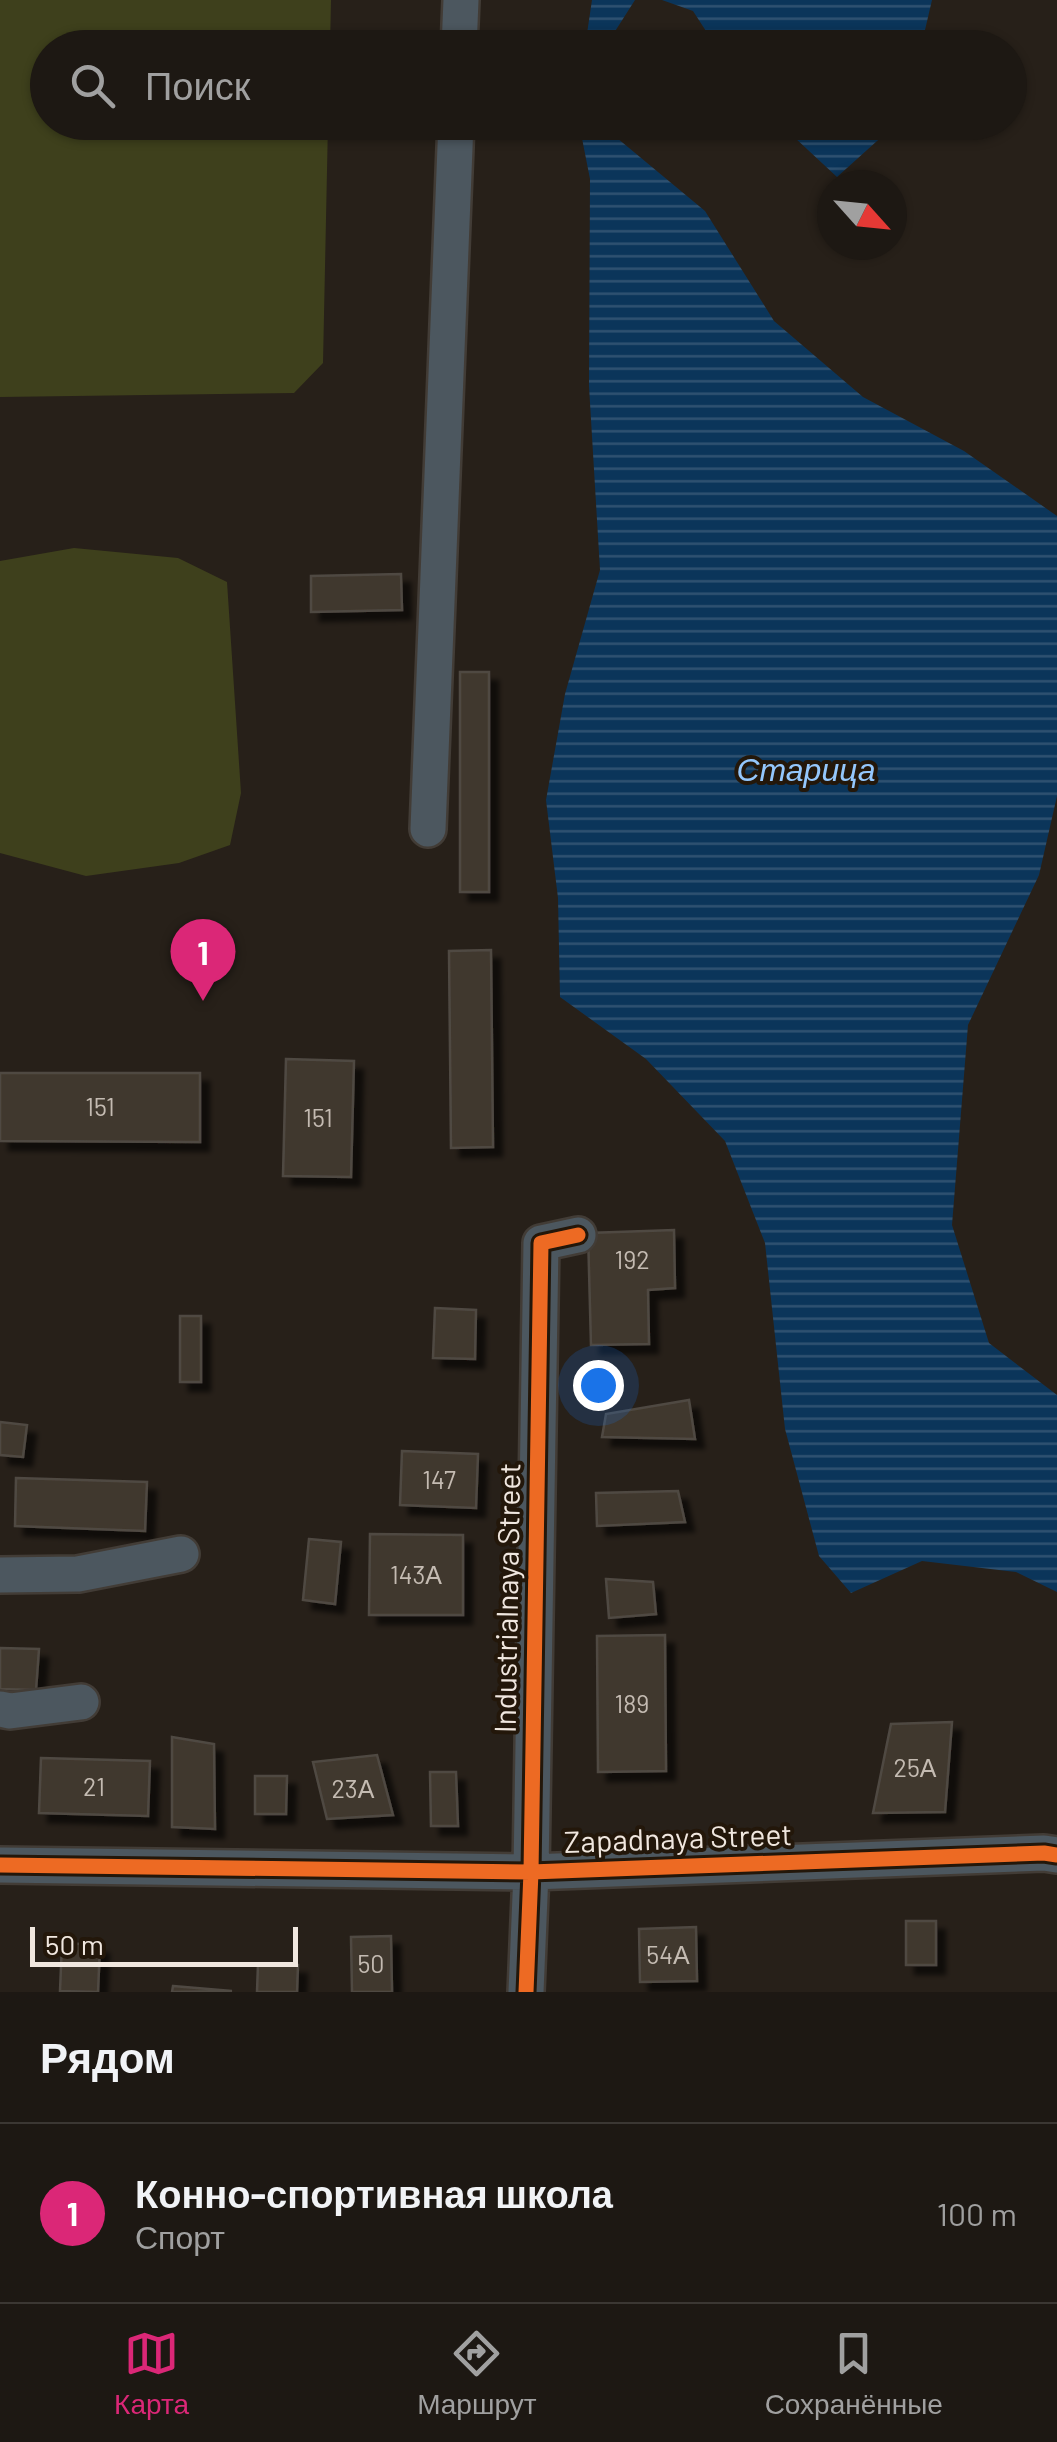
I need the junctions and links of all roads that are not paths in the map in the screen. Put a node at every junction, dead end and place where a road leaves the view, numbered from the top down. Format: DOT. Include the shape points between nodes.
graph roads {
  1 [pos="461,0"];
  2 [pos="460,30"];
  3 [pos="455,140"];
  4 [pos="428,829"];
  5 [pos="578,1235"];
  6 [pos="181,1554"];
  7 [pos="0,1575"];
  8 [pos="80,1702"];
  9 [pos="0,1709"];
  10 [pos="1057,1855"];
  11 [pos="0,1865"];
  12 [pos="531,1872"];
  13 [pos="526,1992"];
  1 -- 2 [label="street"];
  3 -- 4 [label="street"];
  5 -- 12 [label="street, Industrialnaya Street" via="541,1243"];
  6 -- 7 [label="street" via="78,1574"];
  8 -- 9 [label="street"];
  10 -- 12 [label="street, Zapadnaya Street"];
  11 -- 12 [label="street, Zapadnaya Street"];
  12 -- 13 [label="street, Industrialnaya Street"];
}
